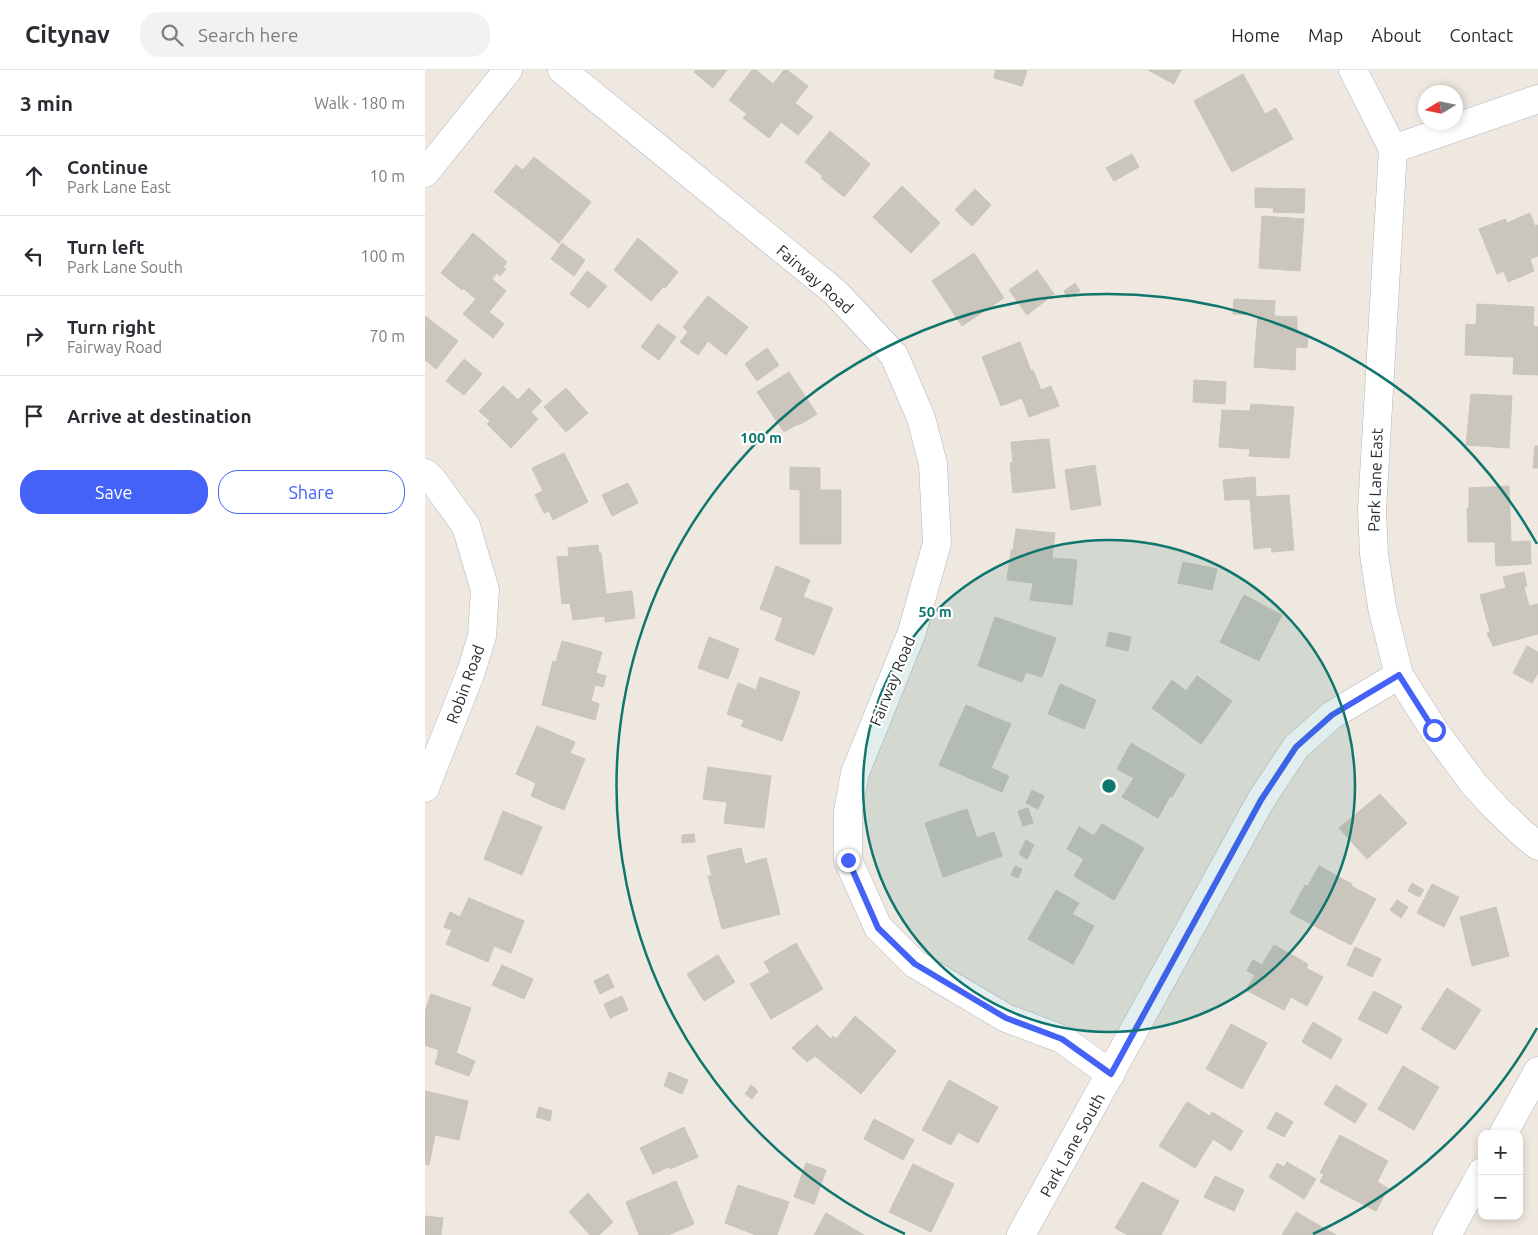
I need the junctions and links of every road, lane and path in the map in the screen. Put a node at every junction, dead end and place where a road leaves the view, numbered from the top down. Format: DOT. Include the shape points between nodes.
graph roads {
  1 [pos="508,70"];
  2 [pos="562,70"];
  3 [pos="1353,70"];
  4 [pos="1538,99"];
  5 [pos="1393,149"];
  6 [pos="425,173"];
  7 [pos="425,473"];
  8 [pos="1399,675"];
  9 [pos="425,788"];
  10 [pos="1538,846"];
  11 [pos="1538,1071"];
  12 [pos="1111,1074"];
  13 [pos="1505,1130"];
  14 [pos="1480,1175"];
  15 [pos="1021,1235"];
  16 [pos="1447,1235"];
  1 -- 6 [label="street"];
  2 -- 12 [label="street, Fairway Road" via="835,292 893,355 921,418 933,464 937,543 912,632 855,773 848,812 848,860 878,928 915,964 1006,1018 1062,1039"];
  3 -- 5 [label="street"];
  4 -- 5 [label="street"];
  5 -- 8 [label="street, Park Lane East" via="1372,510 1374,554 1382,607"];
  7 -- 9 [label="street, Robin Road" via="466,526 485,590 482,636"];
  8 -- 10 [label="street, Park Lane East" via="1473,783"];
  8 -- 12 [label="street, Park Lane South" via="1332,715 1296,747 1261,800"];
  11 -- 13 [label="street"];
  12 -- 15 [label="street, Park Lane South"];
  14 -- 16 [label="street"];
}
